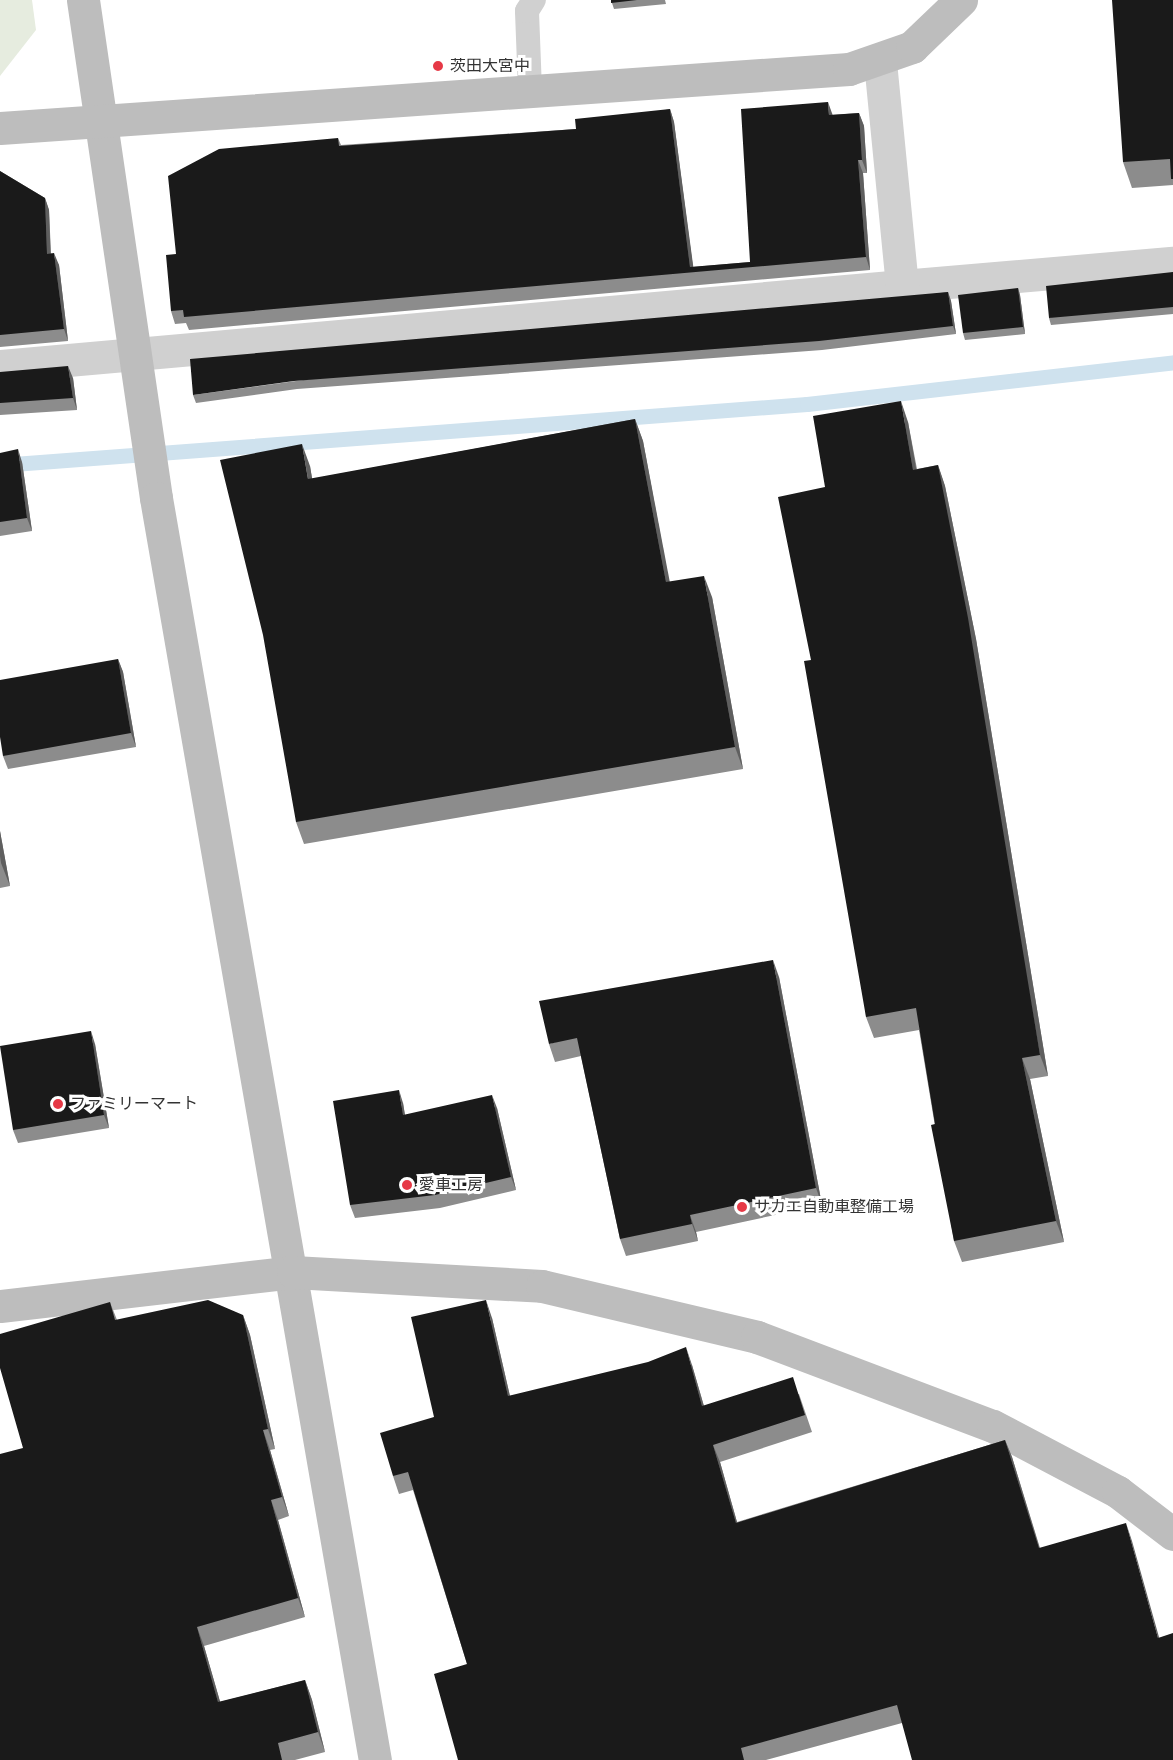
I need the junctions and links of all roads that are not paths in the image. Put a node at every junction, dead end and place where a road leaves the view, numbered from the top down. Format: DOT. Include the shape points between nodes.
graph roads {
  1 [pos="83,0"];
  2 [pos="534,0"];
  3 [pos="961,0"];
  4 [pos="880,63"];
  5 [pos="530,90"];
  6 [pos="104,122"];
  7 [pos="0,128"];
  8 [pos="1173,263"];
  9 [pos="902,286"];
  10 [pos="135,357"];
  11 [pos="0,366"];
  12 [pos="293,1272"];
  13 [pos="0,1306"];
  14 [pos="1173,1534"];
  15 [pos="375,1760"];
  1 -- 6 [label="street"];
  2 -- 5 [label="lane" via="527,11"];
  3 -- 4 [label="street" via="912,47"];
  4 -- 5 [label="street" via="803,73"];
  4 -- 9 [label="street"];
  5 -- 6 [label="street"];
  6 -- 7 [label="street"];
  6 -- 10 [label="street"];
  8 -- 9 [label="street"];
  9 -- 10 [label="street"];
  10 -- 11 [label="street"];
  10 -- 12 [label="street"];
  12 -- 13 [label="street"];
  12 -- 14 [label="street" via="542,1286 757,1337 993,1426 1118,1492"];
  12 -- 15 [label="street"];
}
